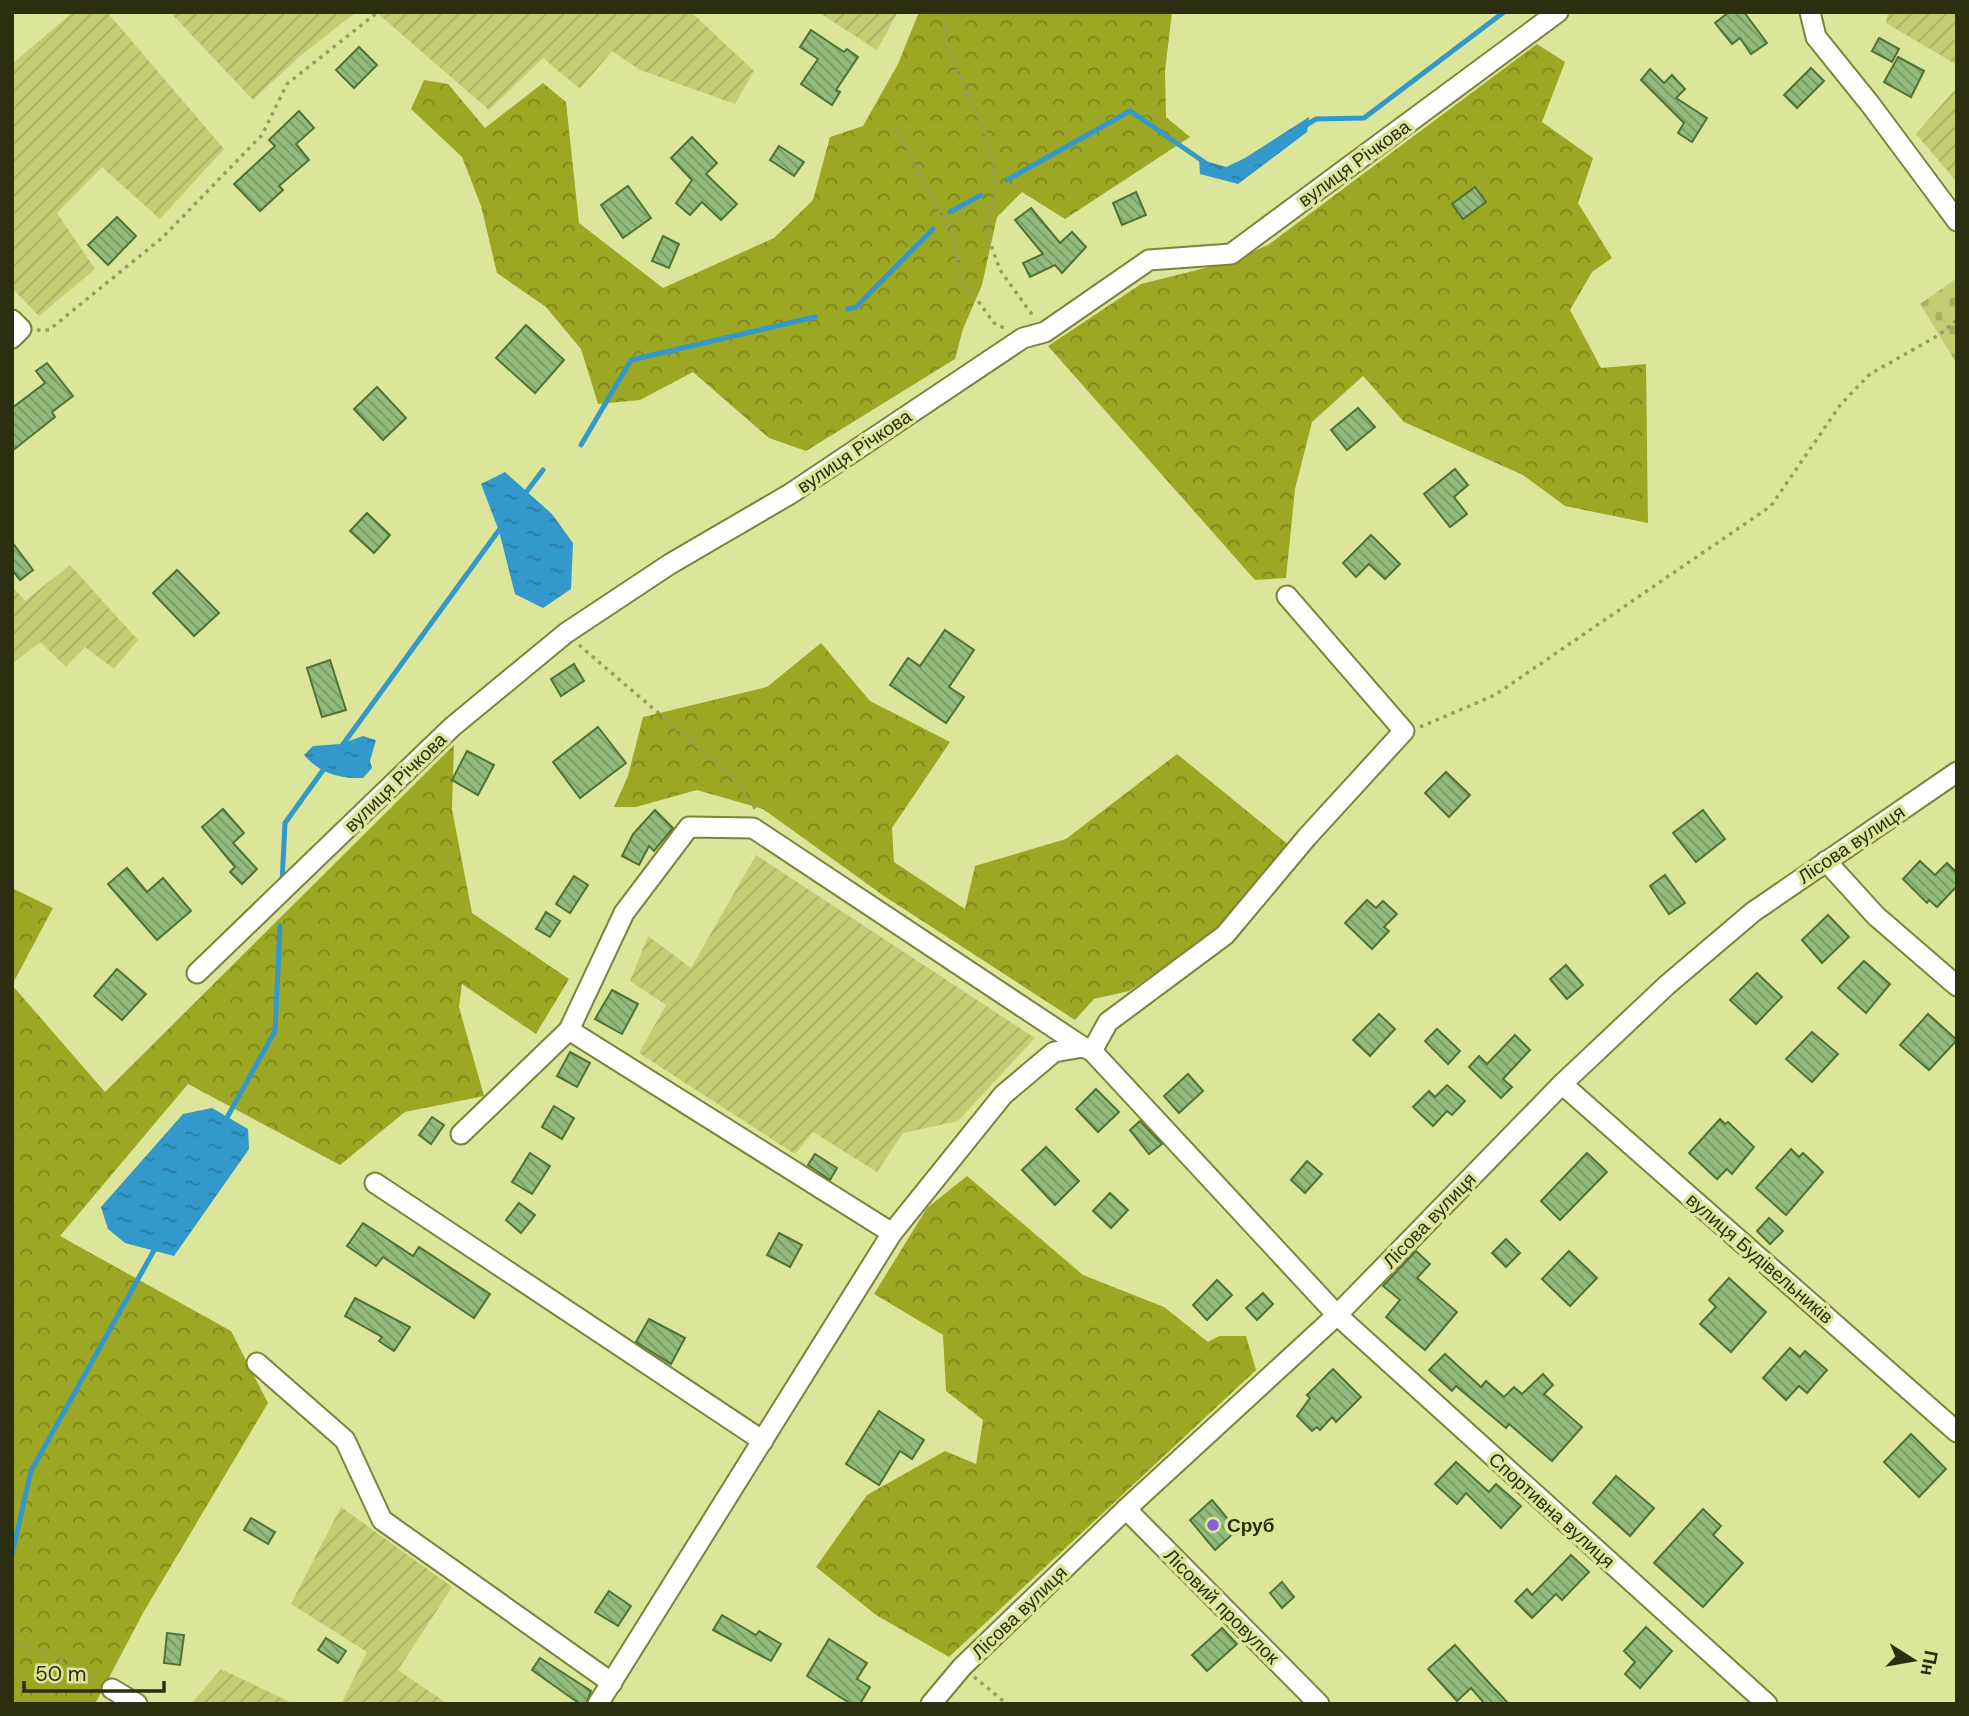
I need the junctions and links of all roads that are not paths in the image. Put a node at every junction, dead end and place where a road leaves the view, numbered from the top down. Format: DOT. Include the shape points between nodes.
graph roads {
  1 [pos="1559,12"];
  2 [pos="1810,12"];
  3 [pos="1957,221"];
  4 [pos="1287,596"];
  5 [pos="1957,772"];
  6 [pos="1826,861"];
  7 [pos="197,973"];
  8 [pos="1957,986"];
  9 [pos="569,1030"];
  10 [pos="1087,1049"];
  11 [pos="1562,1084"];
  12 [pos="461,1134"];
  13 [pos="376,1183"];
  14 [pos="892,1233"];
  15 [pos="1336,1315"];
  16 [pos="257,1363"];
  17 [pos="1957,1432"];
  18 [pos="763,1441"];
  19 [pos="1126,1509"];
  20 [pos="612,1683"];
  21 [pos="112,1689"];
  22 [pos="137,1704"];
  23 [pos="598,1704"];
  24 [pos="931,1704"];
  25 [pos="1319,1704"];
  26 [pos="1767,1704"];
  1 -- 7 [label="street, вулиця Річкова" via="1231,254 1149,260 1045,332 1023,338 790,494 670,564 566,633 452,727"];
  2 -- 3 [label="street" via="1816,37"];
  4 -- 10 [label="street" via="1404,731 1225,935 1108,1022"];
  5 -- 6 [label="street, Лісова вулиця"];
  6 -- 8 [label="street" via="1876,915"];
  6 -- 11 [label="street, Лісова вулиця" via="1753,912"];
  9 -- 10 [label="street, Спортивна вулиця" via="625,913 689,827 753,828"];
  9 -- 12 [label="street"];
  9 -- 14 [label="street"];
  10 -- 14 [label="street" via="1054,1052 1003,1095"];
  10 -- 15 [label="street, Спортивна вулиця"];
  11 -- 15 [label="street, Лісова вулиця"];
  11 -- 17 [label="street, вулиця Будівельників"];
  13 -- 18 [label="street"];
  14 -- 18 [label="street"];
  15 -- 19 [label="street, Лісова вулиця"];
  15 -- 26 [label="street, Спортивна вулиця"];
  16 -- 20 [label="street" via="345,1440 382,1520"];
  18 -- 20 [label="street"];
  19 -- 24 [label="street, Лісова вулиця" via="962,1667"];
  19 -- 25 [label="street, Лісовий провулок"];
  20 -- 23 [label="street"];
  21 -- 22 [label="street"];
}
